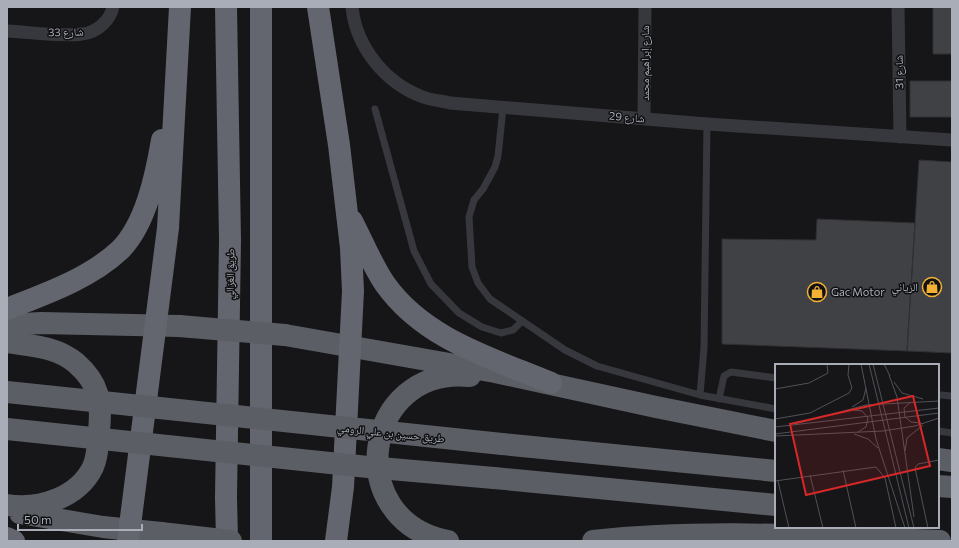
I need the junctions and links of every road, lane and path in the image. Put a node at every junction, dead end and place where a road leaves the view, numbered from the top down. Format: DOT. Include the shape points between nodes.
graph roads {
  1 [pos="113,7"];
  2 [pos="180,7"];
  3 [pos="226,7"];
  4 [pos="261,7"];
  5 [pos="318,7"];
  6 [pos="352,7"];
  7 [pos="645,7"];
  8 [pos="898,7"];
  9 [pos="7,31"];
  10 [pos="178,44"];
  11 [pos="503,108"];
  12 [pos="375,109"];
  13 [pos="644,119"];
  14 [pos="707,124"];
  15 [pos="900,138"];
  16 [pos="952,140"];
  17 [pos="347,211"];
  18 [pos="7,308"];
  19 [pos="522,321"];
  20 [pos="7,325"];
  21 [pos="155,326"];
  22 [pos="7,342"];
  23 [pos="350,347"];
  24 [pos="775,378"];
  25 [pos="551,383"];
  26 [pos="7,392"];
  27 [pos="700,395"];
  28 [pos="941,395"];
  29 [pos="952,396"];
  30 [pos="719,399"];
  31 [pos="775,409"];
  32 [pos="7,429"];
  33 [pos="775,431"];
  34 [pos="939,431"];
  35 [pos="952,433"];
  36 [pos="939,458"];
  37 [pos="952,461"];
  38 [pos="775,470"];
  39 [pos="939,486"];
  40 [pos="952,487"];
  41 [pos="7,505"];
  42 [pos="775,505"];
  43 [pos="7,511"];
  44 [pos="934,528"];
  45 [pos="952,532"];
  46 [pos="129,535"];
  47 [pos="7,538"];
  48 [pos="14,541"];
  49 [pos="227,541"];
  50 [pos="231,541"];
  51 [pos="261,541"];
  52 [pos="336,541"];
  53 [pos="448,541"];
  54 [pos="593,541"];
  55 [pos="940,541"];
  1 -- 9 [label="street, شارع 33" via="106,21 96,30 83,34"];
  2 -- 10 [label="highway"];
  3 -- 49 [label="highway, طريق الغزالي" via="230,240"];
  4 -- 51 [label="highway"];
  5 -- 17 [label="highway"];
  6 -- 11 [label="street, شارع 29" via="353,18 363,44 378,66 398,84 423,97 450,103"];
  7 -- 13 [label="street, شارع إبراهيم محمد"];
  8 -- 15 [label="street, شارع 31"];
  10 -- 18 [label="highway" via="158,164 151,191 139,221 121,249 102,264 53,290"];
  10 -- 21 [label="highway" via="168,228"];
  11 -- 13 [label="street, شارع 29"];
  11 -- 19 [label="lane" via="495,167 470,208 470,259 474,275 484,291"];
  12 -- 19 [label="lane" via="414,251 431,284 459,313 482,327 501,333 513,330"];
  13 -- 14 [label="street, شارع 29"];
  14 -- 15 [label="street, شارع 29"];
  14 -- 27 [label="lane" via="704,348"];
  15 -- 16 [label="street, شارع 29"];
  17 -- 23 [label="highway" via="353,291"];
  17 -- 25 [label="highway" via="384,282 417,318 456,343"];
  19 -- 27 [label="lane" via="565,350 597,366"];
  20 -- 21 [label="highway" via="41,323"];
  21 -- 23 [label="highway, bridge" via="285,335"];
  21 -- 46 [label="highway"];
  22 -- 41 [label="highway" via="53,350 75,362 92,381 101,410 96,456 93,466 83,480 70,492 50,502 27,506"];
  23 -- 25 [label="highway"];
  23 -- 52 [label="highway" via="343,487"];
  24 -- 30 [label="lane" via="731,372 724,376"];
  25 -- 33 [label="highway" via="656,408"];
  25 -- 53 [label="highway" via="446,376 410,391 392,410 382,428 377,447 378,474 384,492 394,510 413,528"];
  26 -- 38 [label="highway, طريق حسين بن علي الرومي, bridge"];
  27 -- 30 [label="lane"];
  28 -- 29 [label="lane"];
  30 -- 31 [label="lane"];
  32 -- 42 [label="highway, bridge" via="368,467"];
  34 -- 35 [label="lane"];
  36 -- 37 [label="highway"];
  39 -- 40 [label="highway"];
  43 -- 46 [label="highway"];
  44 -- 45 [label="highway"];
  46 -- 50 [label="highway, bridge" via="161,533"];
  47 -- 48 [label="highway"];
  54 -- 55 [label="highway" via="632,536 710,533"];
}
